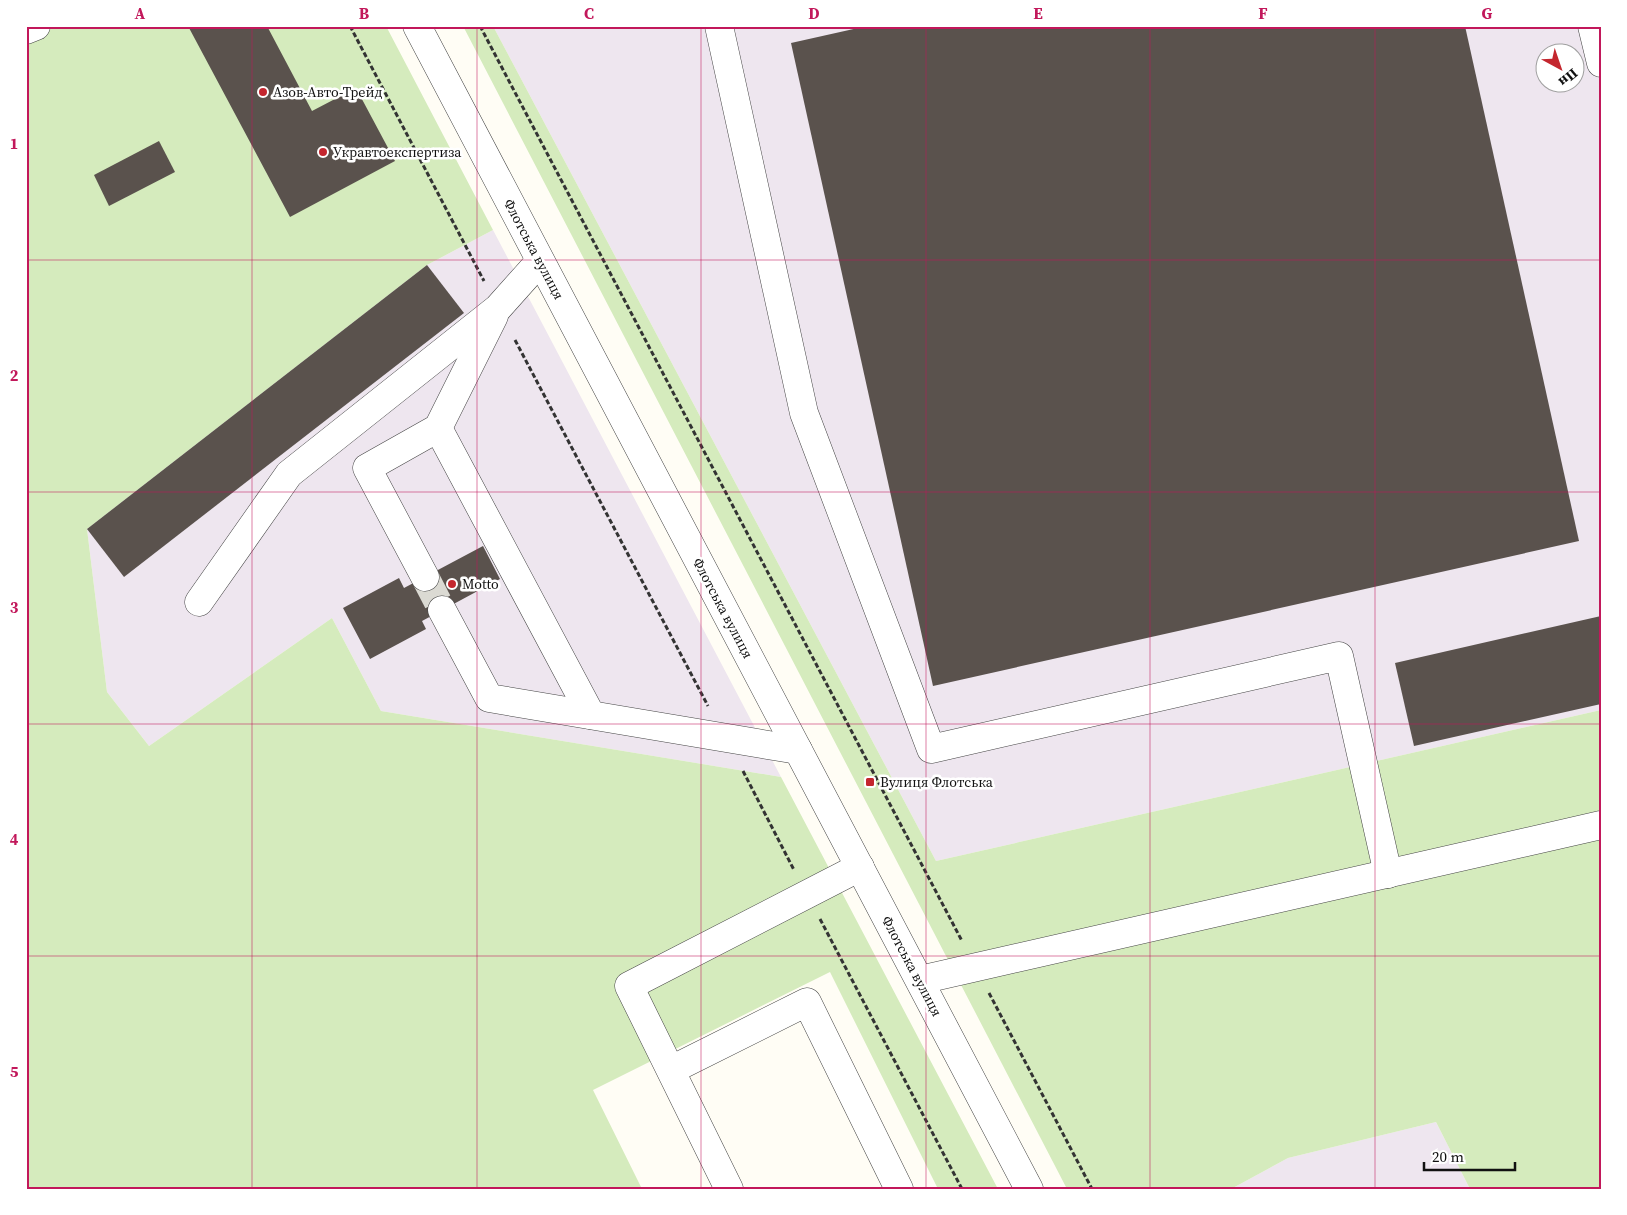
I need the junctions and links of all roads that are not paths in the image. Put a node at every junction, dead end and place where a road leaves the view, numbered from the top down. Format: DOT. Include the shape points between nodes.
graph roads {
  1 [pos="36,26"];
  2 [pos="417,26"];
  3 [pos="719,26"];
  4 [pos="1592,26"];
  5 [pos="26,30"];
  6 [pos="1601,63"];
  7 [pos="540,261"];
  8 [pos="498,308"];
  9 [pos="438,428"];
  10 [pos="424,577"];
  11 [pos="199,602"];
  12 [pos="442,610"];
  13 [pos="591,715"];
  14 [pos="798,750"];
  15 [pos="1601,825"];
  16 [pos="860,867"];
  17 [pos="1388,874"];
  18 [pos="920,980"];
  19 [pos="671,1070"];
  20 [pos="730,1189"];
  21 [pos="899,1189"];
  22 [pos="1029,1189"];
  1 -- 5 [label="street"];
  2 -- 7 [label="street, Флотська вулиця"];
  3 -- 17 [label="street" via="804,413 931,749 1339,656"];
  4 -- 6 [label="street"];
  7 -- 8 [label="street"];
  7 -- 14 [label="street, Флотська вулиця"];
  8 -- 9 [label="street"];
  8 -- 11 [label="street" via="289,474"];
  9 -- 10 [label="street" via="367,468"];
  9 -- 13 [label="street"];
  12 -- 13 [label="street" via="489,698"];
  13 -- 14 [label="street"];
  14 -- 16 [label="street, Флотська вулиця"];
  15 -- 17 [label="street"];
  16 -- 18 [label="street, Флотська вулиця"];
  16 -- 19 [label="street" via="629,986"];
  17 -- 18 [label="street"];
  18 -- 22 [label="street, Флотська вулиця"];
  19 -- 20 [label="street"];
  19 -- 21 [label="street" via="806,1002"];
}
